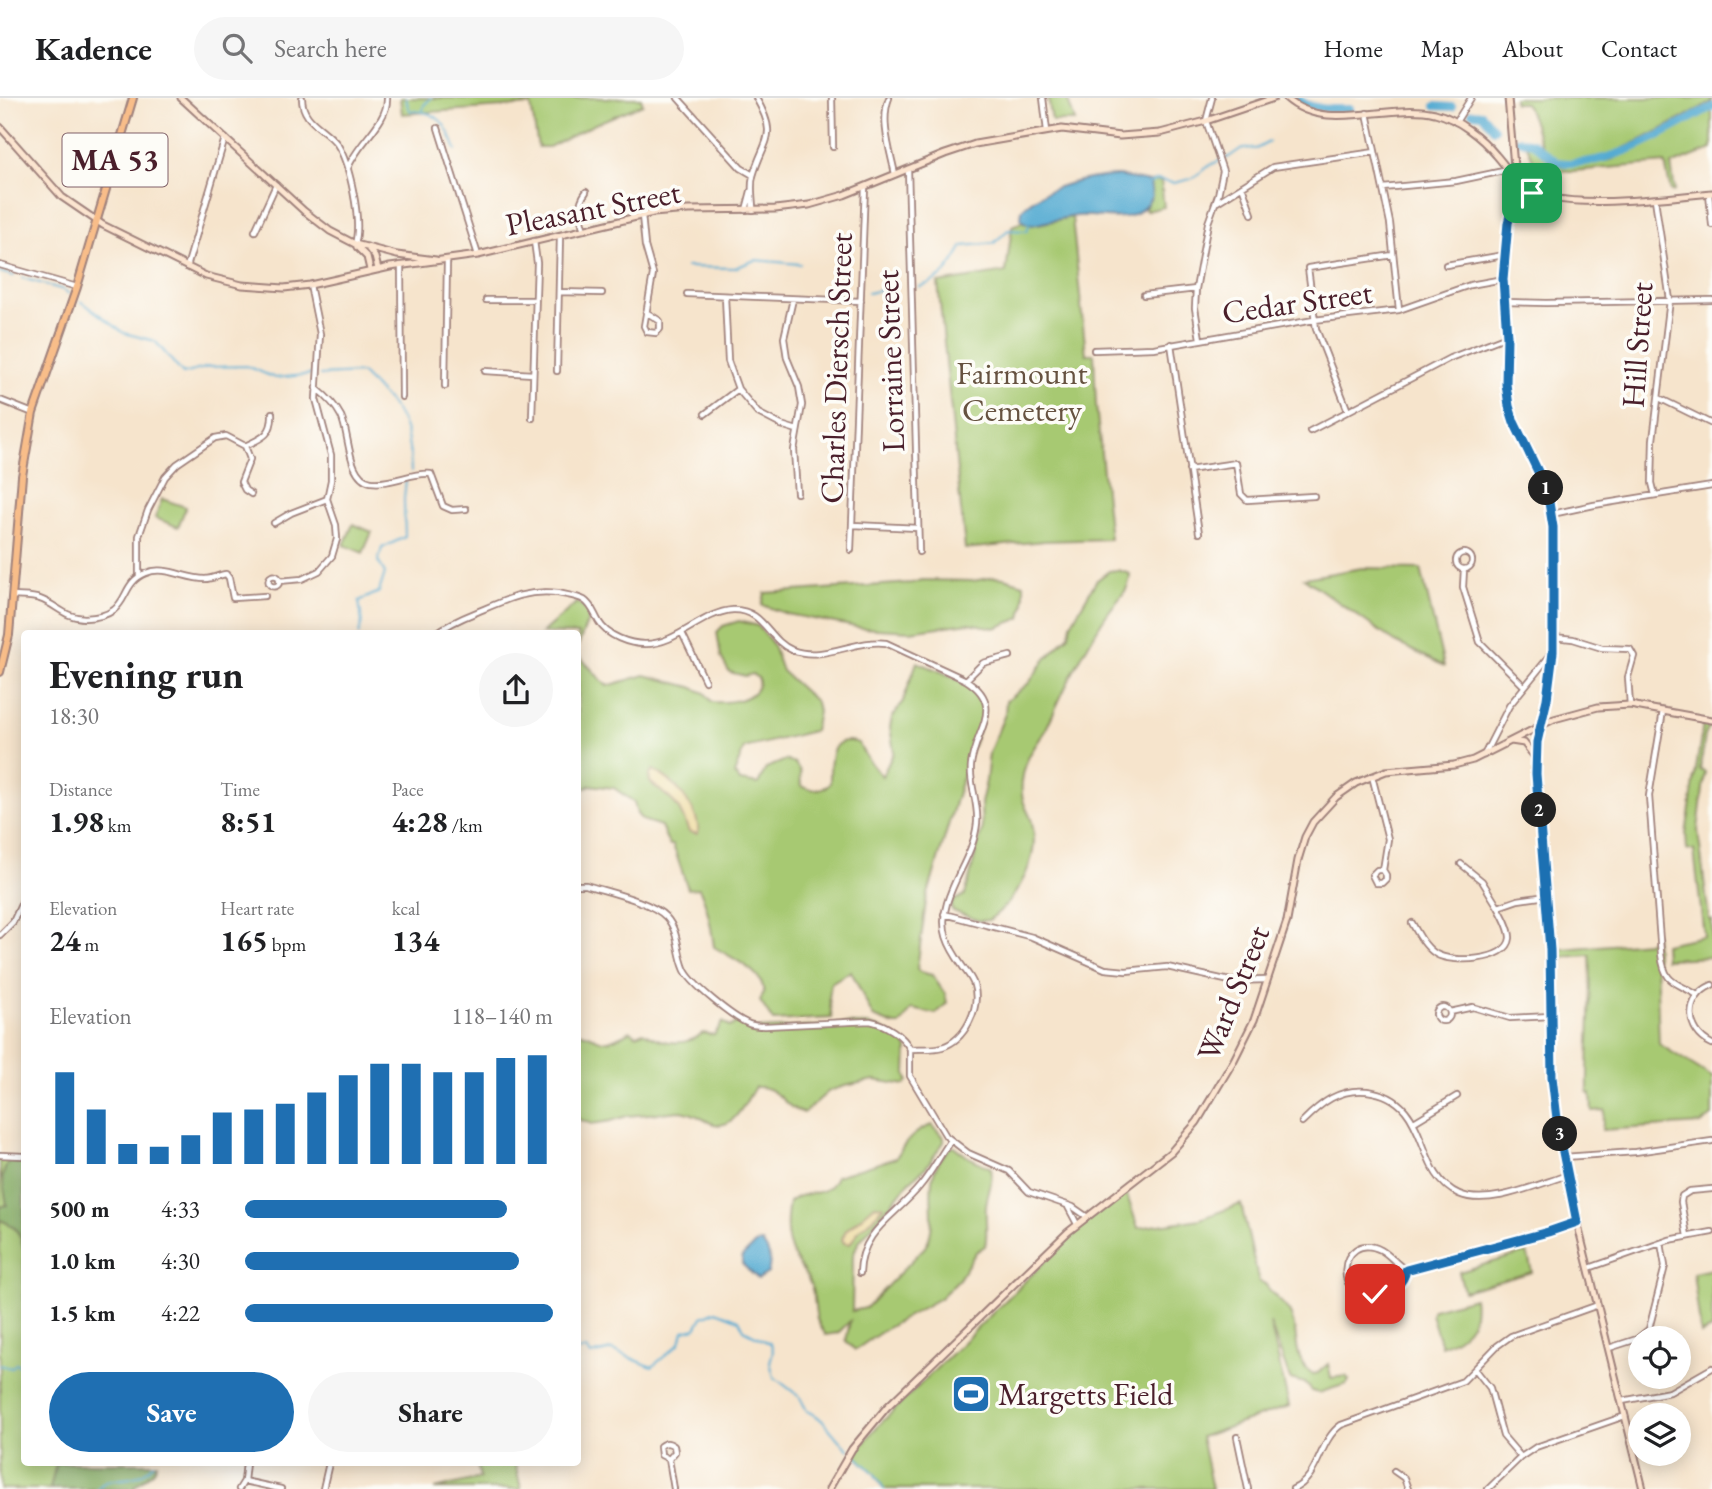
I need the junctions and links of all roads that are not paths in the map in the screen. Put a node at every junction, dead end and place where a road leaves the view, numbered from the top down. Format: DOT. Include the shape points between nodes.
graph roads {
  1 [pos="133,98"];
  2 [pos="181,98"];
  3 [pos="303,98"];
  4 [pos="387,98"];
  5 [pos="678,98"];
  6 [pos="756,98"];
  7 [pos="832,98"];
  8 [pos="889,98"];
  9 [pos="1043,98"];
  10 [pos="1212,98"];
  11 [pos="1274,98"];
  12 [pos="1286,98"];
  13 [pos="1471,98"];
  14 [pos="1508,98"];
  15 [pos="1367,113"];
  16 [pos="1457,119"];
  17 [pos="1206,121"];
  18 [pos="0,127"];
  19 [pos="438,128"];
  20 [pos="1047,131"];
  21 [pos="225,137"];
  22 [pos="833,147"];
  23 [pos="1375,152"];
  24 [pos="348,169"];
  25 [pos="908,169"];
  26 [pos="1508,170"];
  27 [pos="895,174"];
  28 [pos="753,175"];
  29 [pos="1515,178"];
  30 [pos="276,185"];
  31 [pos="1242,186"];
  32 [pos="865,187"];
  33 [pos="1383,188"];
  34 [pos="586,192"];
  35 [pos="1711,193"];
  36 [pos="1537,195"];
  37 [pos="1654,199"];
  38 [pos="1216,202"];
  39 [pos="1513,205"];
  40 [pos="749,210"];
  41 [pos="642,215"];
  42 [pos="1252,215"];
  43 [pos="97,222"];
  44 [pos="357,223"];
  45 [pos="1712,225"];
  46 [pos="584,230"];
  47 [pos="255,231"];
  48 [pos="560,236"];
  49 [pos="348,241"];
  50 [pos="534,241"];
  51 [pos="355,244"];
  52 [pos="366,247"];
  53 [pos="478,255"];
  54 [pos="1393,255"];
  55 [pos="1504,255"];
  56 [pos="447,261"];
  57 [pos="0,265"];
  58 [pos="401,265"];
  59 [pos="1446,265"];
  60 [pos="187,268"];
  61 [pos="378,269"];
  62 [pos="370,271"];
  63 [pos="1503,279"];
  64 [pos="310,285"];
  65 [pos="78,287"];
  66 [pos="1196,289"];
  67 [pos="559,292"];
  68 [pos="602,293"];
  69 [pos="687,294"];
  70 [pos="1144,295"];
  71 [pos="724,296"];
  72 [pos="793,299"];
  73 [pos="486,300"];
  74 [pos="535,300"];
  75 [pos="1670,300"];
  76 [pos="1712,300"];
  77 [pos="861,301"];
  78 [pos="1505,302"];
  79 [pos="1399,310"];
  80 [pos="646,312"];
  81 [pos="1314,320"];
  82 [pos="1507,336"];
  83 [pos="1200,339"];
  84 [pos="1171,344"];
  85 [pos="1094,350"];
  86 [pos="557,371"];
  87 [pos="485,372"];
  88 [pos="534,374"];
  89 [pos="445,386"];
  90 [pos="315,387"];
  91 [pos="738,389"];
  92 [pos="402,397"];
  93 [pos="1658,398"];
  94 [pos="0,400"];
  95 [pos="1349,411"];
  96 [pos="33,413"];
  97 [pos="272,413"];
  98 [pos="705,414"];
  99 [pos="532,418"];
  100 [pos="1712,424"];
  101 [pos="797,430"];
  102 [pos="1310,431"];
  103 [pos="245,446"];
  104 [pos="1189,470"];
  105 [pos="1712,486"];
  106 [pos="797,493"];
  107 [pos="251,494"];
  108 [pos="1655,495"];
  109 [pos="1314,496"];
  110 [pos="327,499"];
  111 [pos="466,509"];
  112 [pos="1552,514"];
  113 [pos="274,523"];
  114 [pos="853,525"];
  115 [pos="918,528"];
  116 [pos="1199,533"];
  117 [pos="851,550"];
  118 [pos="919,552"];
  119 [pos="1464,569"];
  120 [pos="139,576"];
  121 [pos="279,581"];
  122 [pos="13,596"];
  123 [pos="265,596"];
  124 [pos="441,630"];
  125 [pos="682,633"];
  126 [pos="1553,638"];
  127 [pos="1553,652"];
  128 [pos="1010,656"];
  129 [pos="0,672"];
  130 [pos="966,680"];
  131 [pos="705,681"];
  132 [pos="1524,686"];
  133 [pos="1630,705"];
  134 [pos="1663,711"];
  135 [pos="1712,720"];
  136 [pos="1541,725"];
  137 [pos="1496,731"];
  138 [pos="1508,742"];
  139 [pos="1484,755"];
  140 [pos="1536,758"];
  141 [pos="1372,775"];
  142 [pos="1461,864"];
  143 [pos="1382,870"];
  144 [pos="581,885"];
  145 [pos="1546,896"];
  146 [pos="21,906"];
  147 [pos="1499,907"];
  148 [pos="944,914"];
  149 [pos="1412,923"];
  150 [pos="0,935"];
  151 [pos="1266,980"];
  152 [pos="1712,985"];
  153 [pos="1697,995"];
  154 [pos="1450,1012"];
  155 [pos="1551,1016"];
  156 [pos="1712,1044"];
  157 [pos="910,1049"];
  158 [pos="1457,1096"];
  159 [pos="1302,1122"];
  160 [pos="1414,1122"];
  161 [pos="951,1140"];
  162 [pos="1712,1141"];
  163 [pos="0,1155"];
  164 [pos="21,1156"];
  165 [pos="1564,1157"];
  166 [pos="1567,1175"];
  167 [pos="1712,1189"];
  168 [pos="1068,1207"];
  169 [pos="1086,1216"];
  170 [pos="1577,1222"];
  171 [pos="1077,1224"];
  172 [pos="1712,1233"];
  173 [pos="1687,1236"];
  174 [pos="1661,1243"];
  175 [pos="1589,1268"];
  176 [pos="1406,1270"];
  177 [pos="860,1273"];
  178 [pos="1598,1305"];
  179 [pos="1609,1348"];
  180 [pos="1712,1368"];
  181 [pos="1475,1370"];
  182 [pos="1622,1401"];
  183 [pos="1625,1416"];
  184 [pos="1237,1437"];
  185 [pos="1521,1457"];
  186 [pos="669,1459"];
  187 [pos="246,1466"];
  188 [pos="328,1466"];
  189 [pos="1394,1471"];
  190 [pos="244,1481"];
  191 [pos="239,1489"];
  192 [pos="281,1489"];
  193 [pos="323,1489"];
  194 [pos="674,1489"];
  195 [pos="828,1489"];
  196 [pos="1248,1489"];
  197 [pos="1293,1489"];
  198 [pos="1409,1489"];
  199 [pos="1488,1489"];
  200 [pos="1643,1489"];
  1 -- 43 [label="main road, MA 53"];
  2 -- 21 [label="main road"];
  3 -- 24 [label="street" via="304,113 337,145"];
  4 -- 24 [label="street" via="382,118 362,141"];
  5 -- 28 [label="street" via="731,158"];
  6 -- 28 [label="street" via="769,129"];
  7 -- 22 [label="street"];
  8 -- 27 [label="street" via="884,112"];
  9 -- 20 [label="street"];
  10 -- 17 [label="street"];
  11 -- 17 [label="main road, Pleasant Street"];
  12 -- 15 [label="main road" via="1300,108 1325,115"];
  13 -- 16 [label="street"];
  14 -- 29 [label="main road"];
  15 -- 16 [label="main road" via="1424,111"];
  15 -- 23 [label="street"];
  16 -- 26 [label="main road"];
  17 -- 20 [label="main road, Pleasant Street" via="1128,136 1073,129"];
  17 -- 38 [label="street" via="1223,166"];
  18 -- 43 [label="main road, Pleasant Street" via="58,193"];
  19 -- 53 [label="street"];
  20 -- 25 [label="main road, Pleasant Street" via="965,147"];
  21 -- 30 [label="main road"];
  21 -- 60 [label="street"];
  23 -- 31 [label="street" via="1279,166"];
  23 -- 33 [label="street"];
  24 -- 44 [label="street"];
  25 -- 27 [label="main road, Pleasant Street"];
  25 -- 115 [label="street, Lorraine Street"];
  26 -- 29 [label="main road"];
  26 -- 33 [label="street"];
  27 -- 32 [label="main road, Pleasant Street"];
  28 -- 40 [label="street"];
  29 -- 36 [label="main road"];
  29 -- 39 [label="main road"];
  30 -- 47 [label="street"];
  30 -- 49 [label="main road" via="316,221"];
  31 -- 38 [label="street"];
  31 -- 42 [label="street"];
  32 -- 40 [label="main road, Pleasant Street" via="809,205"];
  32 -- 77 [label="street, Charles Diersch Street"];
  33 -- 54 [label="street"];
  34 -- 46 [label="street" via="579,207"];
  35 -- 37 [label="main road"];
  35 -- 45 [label="street"];
  36 -- 37 [label="main road" via="1597,202"];
  36 -- 39 [label="main road" via="1522,197"];
  37 -- 75 [label="street, Hill Street"];
  38 -- 66 [label="street"];
  39 -- 55 [label="main road"];
  40 -- 41 [label="main road, Pleasant Street"];
  41 -- 46 [label="main road, Pleasant Street"];
  41 -- 80 [label="street" via="653,274"];
  43 -- 60 [label="main road, Pleasant Street"];
  43 -- 65 [label="main road, MA 53"];
  44 -- 49 [label="street"];
  44 -- 51 [label="street"];
  46 -- 48 [label="main road, Pleasant Street"];
  48 -- 50 [label="main road, Pleasant Street"];
  48 -- 67 [label="street"];
  49 -- 51 [label="main road"];
  50 -- 53 [label="main road, Pleasant Street"];
  50 -- 74 [label="street"];
  51 -- 52 [label="main road"];
  51 -- 62 [label="main road" via="365,254"];
  52 -- 56 [label="main road"];
  52 -- 61 [label="main road"];
  53 -- 56 [label="main road, Pleasant Street"];
  54 -- 79 [label="street"];
  54 -- 81 [label="street" via="1308,268"];
  55 -- 59 [label="street"];
  55 -- 63 [label="main road"];
  56 -- 58 [label="main road, Pleasant Street"];
  56 -- 89 [label="street"];
  57 -- 65 [label="street"];
  58 -- 61 [label="main road, Pleasant Street"];
  58 -- 92 [label="street"];
  60 -- 64 [label="main road, Pleasant Street" via="242,285"];
  61 -- 62 [label="main road, Pleasant Street"];
  62 -- 64 [label="main road, Pleasant Street"];
  63 -- 78 [label="main road"];
  63 -- 79 [label="street, Cedar Street" via="1470,285"];
  64 -- 90 [label="street" via="320,334"];
  65 -- 96 [label="main road, MA 53"];
  66 -- 70 [label="street"];
  66 -- 83 [label="street"];
  67 -- 68 [label="street"];
  67 -- 86 [label="street"];
  69 -- 71 [label="street"];
  71 -- 72 [label="street"];
  71 -- 91 [label="street" via="727,361"];
  72 -- 77 [label="street"];
  72 -- 101 [label="street" via="784,338 801,396"];
  73 -- 74 [label="street"];
  74 -- 88 [label="street"];
  75 -- 76 [label="street"];
  75 -- 78 [label="street"];
  75 -- 93 [label="street, Hill Street"];
  77 -- 114 [label="street, Charles Diersch Street"];
  78 -- 82 [label="main road"];
  79 -- 81 [label="street, Cedar Street"];
  80 -- 80 [label="street" via="645,330 656,333 660,321"];
  81 -- 83 [label="street, Cedar Street"];
  81 -- 95 [label="street"];
  82 -- 95 [label="street" via="1450,358"];
  82 -- 112 [label="main road" via="1509,406 1544,483"];
  83 -- 84 [label="street, Cedar Street"];
  84 -- 85 [label="street, Cedar Street"];
  84 -- 104 [label="street"];
  87 -- 88 [label="street"];
  88 -- 99 [label="street"];
  90 -- 110 [label="street" via="331,455"];
  90 -- 111 [label="street" via="340,414 353,465 363,478 380,482 430,474 443,506"];
  91 -- 98 [label="street"];
  91 -- 101 [label="street" via="758,413"];
  93 -- 100 [label="street"];
  93 -- 108 [label="street, Hill Street" via="1653,440"];
  94 -- 96 [label="street"];
  95 -- 102 [label="street"];
  96 -- 122 [label="main road, MA 53" via="22,477"];
  97 -- 103 [label="street" via="268,434"];
  101 -- 106 [label="street"];
  103 -- 107 [label="street" via="250,459 241,482"];
  103 -- 120 [label="street" via="226,436 215,438 169,472 140,530"];
  104 -- 109 [label="street" via="1237,463 1241,494 1247,500"];
  104 -- 116 [label="street"];
  105 -- 108 [label="street"];
  108 -- 112 [label="street"];
  110 -- 113 [label="street"];
  110 -- 121 [label="street" via="338,535 332,556 307,578"];
  112 -- 126 [label="main road"];
  114 -- 115 [label="street"];
  114 -- 117 [label="street, Charles Diersch Street"];
  115 -- 118 [label="street, Lorraine Street"];
  119 -- 132 [label="street" via="1463,587 1480,642"];
  120 -- 122 [label="street" via="118,608 97,616 69,616 42,600"];
  120 -- 123 [label="street" via="155,571 205,579 226,574 233,598"];
  122 -- 129 [label="main road, MA 53"];
  124 -- 125 [label="street" via="515,595 538,593 584,600 603,627 632,642 653,643"];
  125 -- 130 [label="street" via="723,612 743,611 759,618 794,651 816,653 886,643"];
  125 -- 131 [label="street"];
  126 -- 127 [label="main road"];
  126 -- 133 [label="street" via="1630,649 1634,656 1628,677"];
  127 -- 132 [label="street"];
  127 -- 136 [label="main road"];
  128 -- 130 [label="street" via="983,663"];
  130 -- 148 [label="street" via="984,696 987,712 971,765 977,826"];
  132 -- 137 [label="street"];
  133 -- 134 [label="main road, Ward Street"];
  133 -- 136 [label="main road, Ward Street" via="1598,707"];
  134 -- 135 [label="main road, Ward Street"];
  134 -- 153 [label="street" via="1649,796 1661,954 1670,981"];
  136 -- 138 [label="main road, Ward Street"];
  136 -- 140 [label="main road"];
  137 -- 138 [label="street"];
  137 -- 139 [label="street"];
  138 -- 139 [label="main road, Ward Street"];
  138 -- 140 [label="main road" via="1522,742"];
  139 -- 141 [label="main road, Ward Street" via="1454,765"];
  140 -- 145 [label="main road"];
  141 -- 143 [label="street" via="1388,839"];
  141 -- 151 [label="main road, Ward Street" via="1336,797 1308,830 1299,852 1287,921"];
  142 -- 147 [label="street" via="1482,881"];
  144 -- 157 [label="street" via="661,912 673,927 690,979 750,1024 870,1021 895,1033"];
  145 -- 147 [label="street"];
  145 -- 155 [label="main road"];
  146 -- 150 [label="street"];
  147 -- 149 [label="street" via="1509,942 1503,951 1487,957 1442,957 1429,949"];
  148 -- 151 [label="street" via="1032,937 1105,969 1167,967 1230,981"];
  148 -- 157 [label="street" via="946,938 974,985 975,1004 957,1039 938,1048"];
  151 -- 169 [label="main road, Ward Street" via="1244,1043 1192,1128 1171,1152"];
  152 -- 153 [label="street"];
  153 -- 156 [label="street" via="1691,1012 1693,1026"];
  154 -- 155 [label="street" via="1473,1007 1510,1018"];
  155 -- 165 [label="main road" via="1552,1077"];
  157 -- 161 [label="street" via="910,1076"];
  158 -- 160 [label="street"];
  159 -- 160 [label="street" via="1331,1098 1361,1091 1388,1097"];
  160 -- 166 [label="street" via="1439,1178 1459,1194 1491,1197"];
  161 -- 168 [label="street" via="1009,1171 1029,1192"];
  161 -- 177 [label="street" via="922,1185 868,1238"];
  162 -- 165 [label="street"];
  163 -- 164 [label="street"];
  165 -- 166 [label="main road"];
  166 -- 170 [label="main road"];
  167 -- 173 [label="street" via="1682,1196"];
  168 -- 169 [label="street"];
  168 -- 171 [label="street"];
  169 -- 171 [label="main road, Ward Street"];
  170 -- 175 [label="main road"];
  170 -- 176 [label="street"];
  171 -- 195 [label="main road, Ward Street" via="887,1407 852,1449"];
  172 -- 173 [label="street"];
  173 -- 174 [label="street"];
  174 -- 175 [label="street"];
  174 -- 179 [label="street" via="1665,1266 1649,1329 1637,1339"];
  175 -- 178 [label="main road"];
  176 -- 176 [label="street" via="1382,1250 1369,1247 1350,1254 1345,1267 1349,1283 1366,1294 1396,1287"];
  178 -- 179 [label="main road"];
  178 -- 181 [label="street" via="1511,1336"];
  179 -- 182 [label="main road"];
  180 -- 182 [label="street" via="1670,1392"];
  181 -- 185 [label="street" via="1490,1388 1503,1436"];
  181 -- 197 [label="street" via="1457,1384 1341,1425 1330,1436 1308,1479"];
  182 -- 183 [label="main road"];
  183 -- 185 [label="street" via="1546,1443"];
  183 -- 200 [label="main road"];
  184 -- 196 [label="street"];
  185 -- 199 [label="street"];
  186 -- 194 [label="street"];
  187 -- 190 [label="street"];
  188 -- 193 [label="street"];
  189 -- 198 [label="street"];
  190 -- 191 [label="street"];
  190 -- 192 [label="street"];
}
